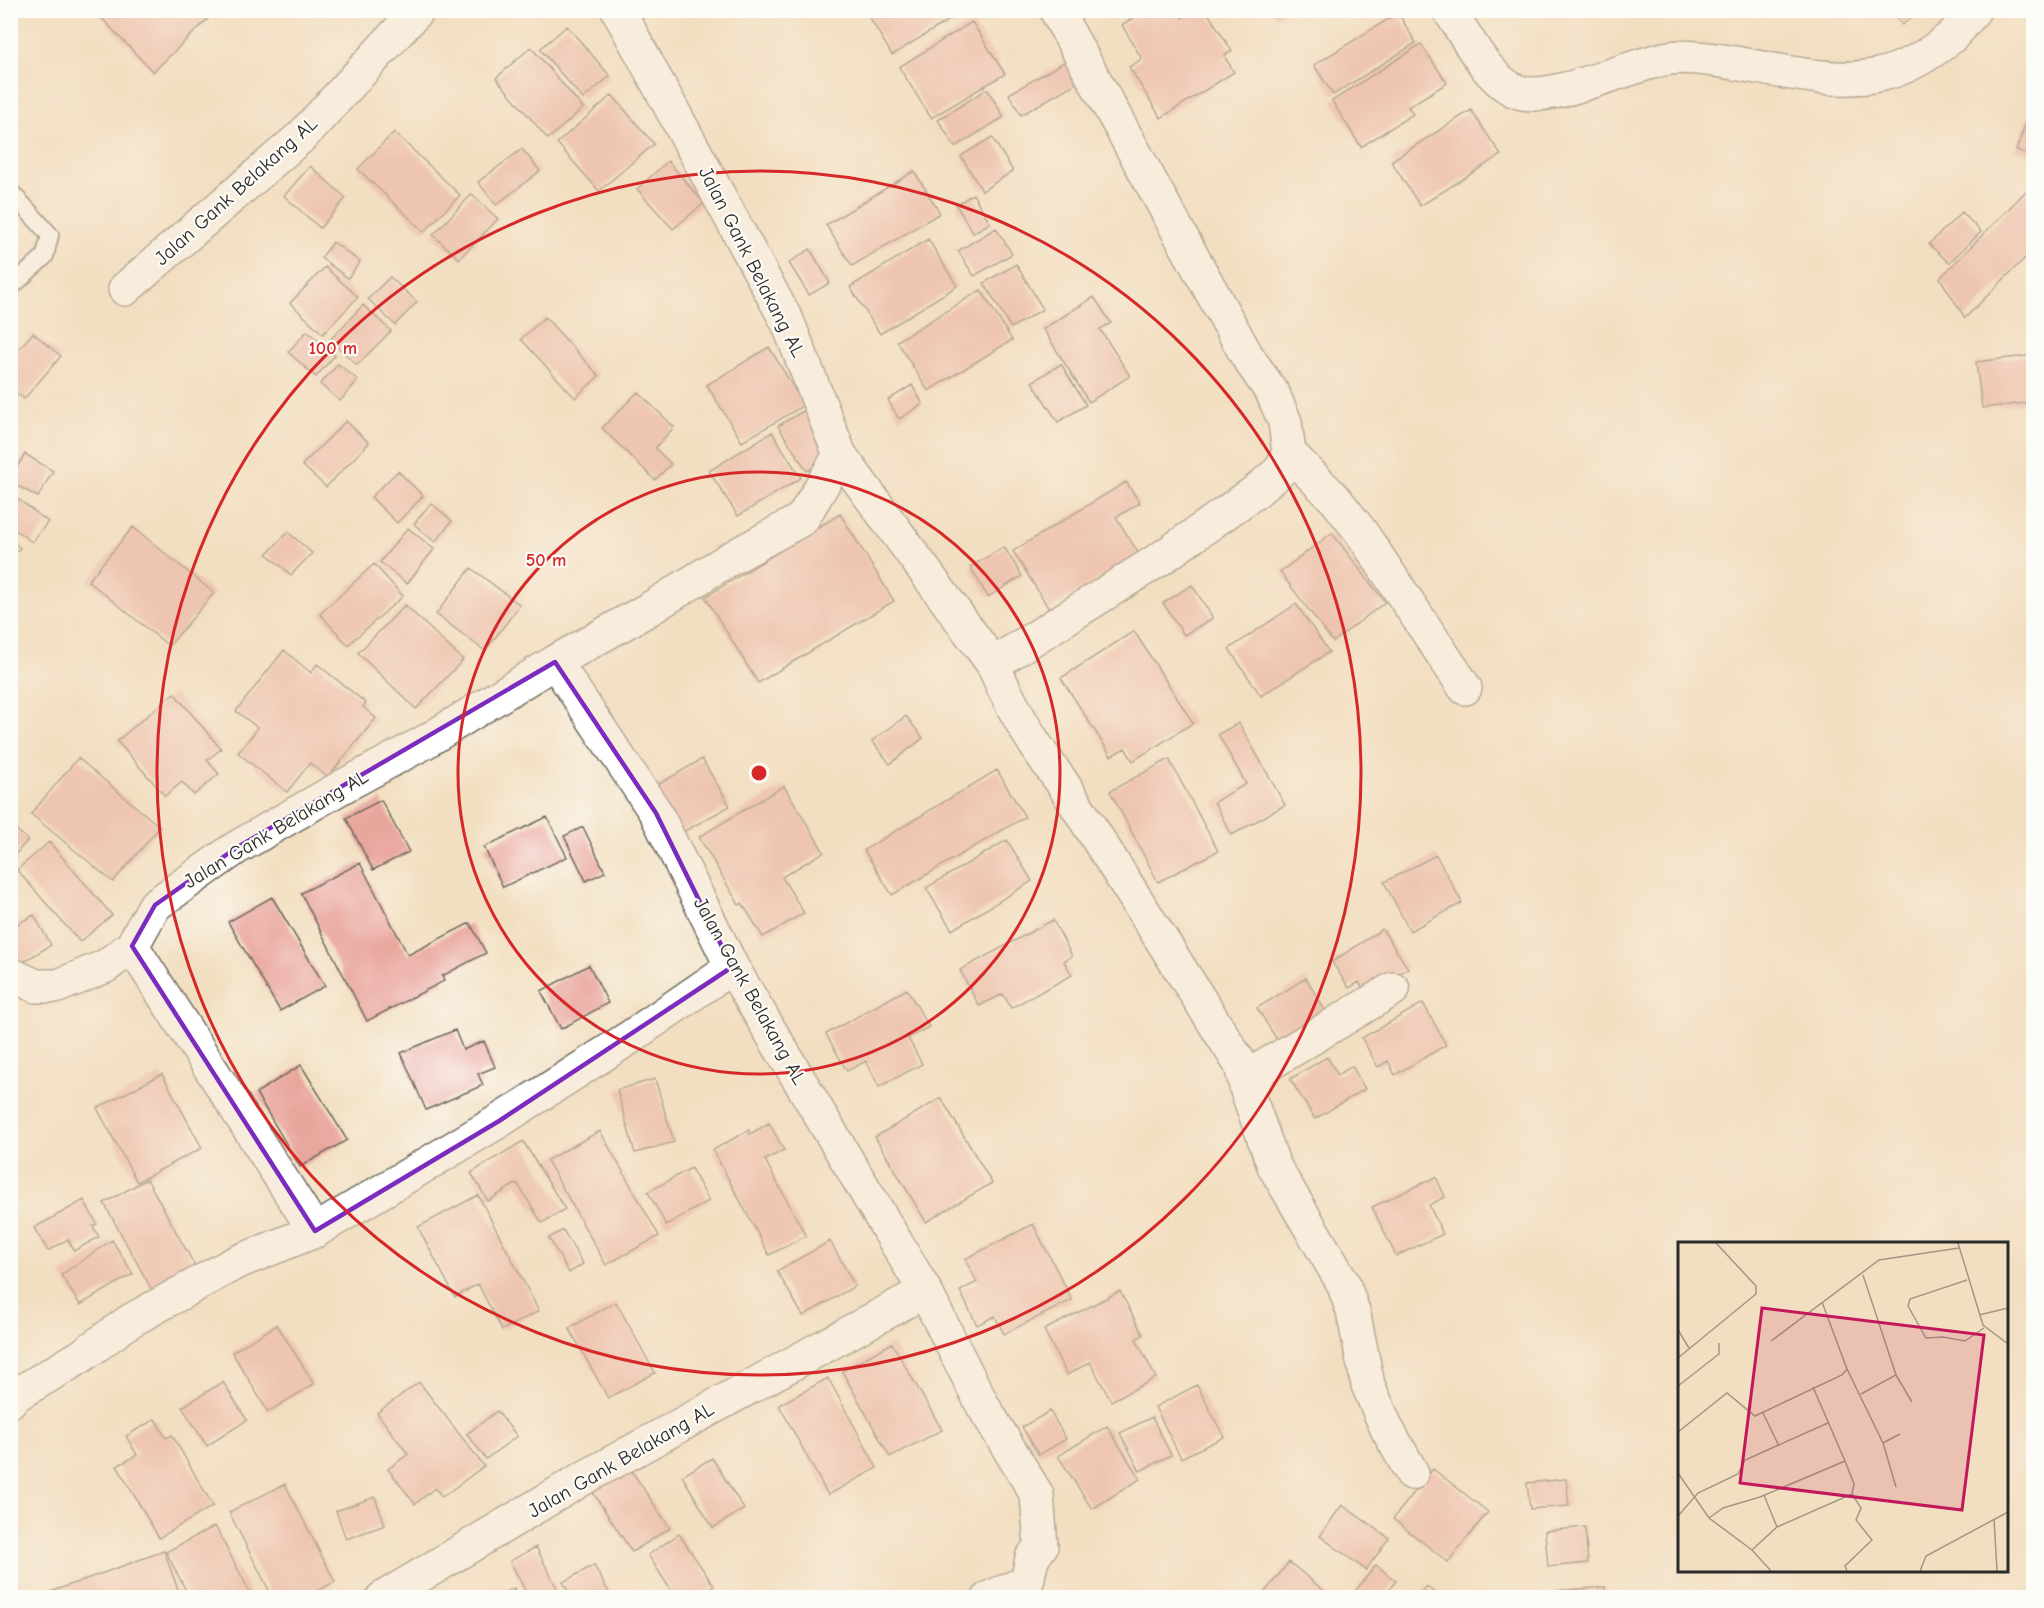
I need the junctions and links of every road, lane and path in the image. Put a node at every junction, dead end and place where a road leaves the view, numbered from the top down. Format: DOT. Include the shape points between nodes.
graph roads {
  1 [pos="418,10"];
  2 [pos="618,10"];
  3 [pos="1056,10"];
  4 [pos="1449,10"];
  5 [pos="1974,10"];
  6 [pos="10,191"];
  7 [pos="10,288"];
  8 [pos="125,289"];
  9 [pos="1288,453"];
  10 [pos="840,455"];
  11 [pos="555,662"];
  12 [pos="993,664"];
  13 [pos="1465,688"];
  14 [pos="132,946"];
  15 [pos="732,967"];
  16 [pos="10,974"];
  17 [pos="1393,989"];
  18 [pos="1246,1091"];
  19 [pos="315,1231"];
  20 [pos="925,1292"];
  21 [pos="10,1401"];
  22 [pos="1412,1473"];
  23 [pos="1034,1590"];
  24 [pos="383,1598"];
  25 [pos="989,1598"];
  1 -- 8 [label="street, Jalan Gank Belakang AL" via="302,136"];
  2 -- 10 [label="street, Jalan Gank Belakang AL" via="788,323"];
  3 -- 9 [label="street" via="1247,356 1273,394 1285,422"];
  4 -- 5 [label="street" via="1502,85 1520,93 1550,93 1670,58 1720,60 1846,78 1878,75 1926,55 1952,37"];
  6 -- 7 [label="lane" via="50,235 45,256"];
  9 -- 12 [label="street" via="1280,471 1255,492 1163,557"];
  9 -- 13 [label="street" via="1361,531"];
  10 -- 11 [label="street, Jalan Gank Belakang AL" via="802,519"];
  10 -- 12 [label="street"];
  11 -- 14 [label="street, Jalan Gank Belakang AL" via="425,742 236,848 155,905"];
  11 -- 15 [label="street, Jalan Gank Belakang AL" via="656,813"];
  12 -- 18 [label="street" via="1008,700 1034,744 1240,1065"];
  14 -- 16 [label="street, Jalan Gank Belakang AL" via="106,966 58,986 36,986"];
  14 -- 19 [label="street"];
  15 -- 19 [label="street" via="499,1121"];
  15 -- 20 [label="street, Jalan Gank Belakang AL"];
  17 -- 18 [label="street" via="1262,1068"];
  18 -- 22 [label="street" via="1274,1166 1342,1283 1353,1311 1368,1385"];
  19 -- 21 [label="street" via="235,1263 130,1321"];
  20 -- 23 [label="street, Jalan Gank Belakang AL" via="982,1404 1037,1494 1041,1546 1032,1558"];
  20 -- 24 [label="street, Jalan Gank Belakang AL" via="582,1479"];
  23 -- 25 [label="street, Jalan Gank Belakang AL"];
}
